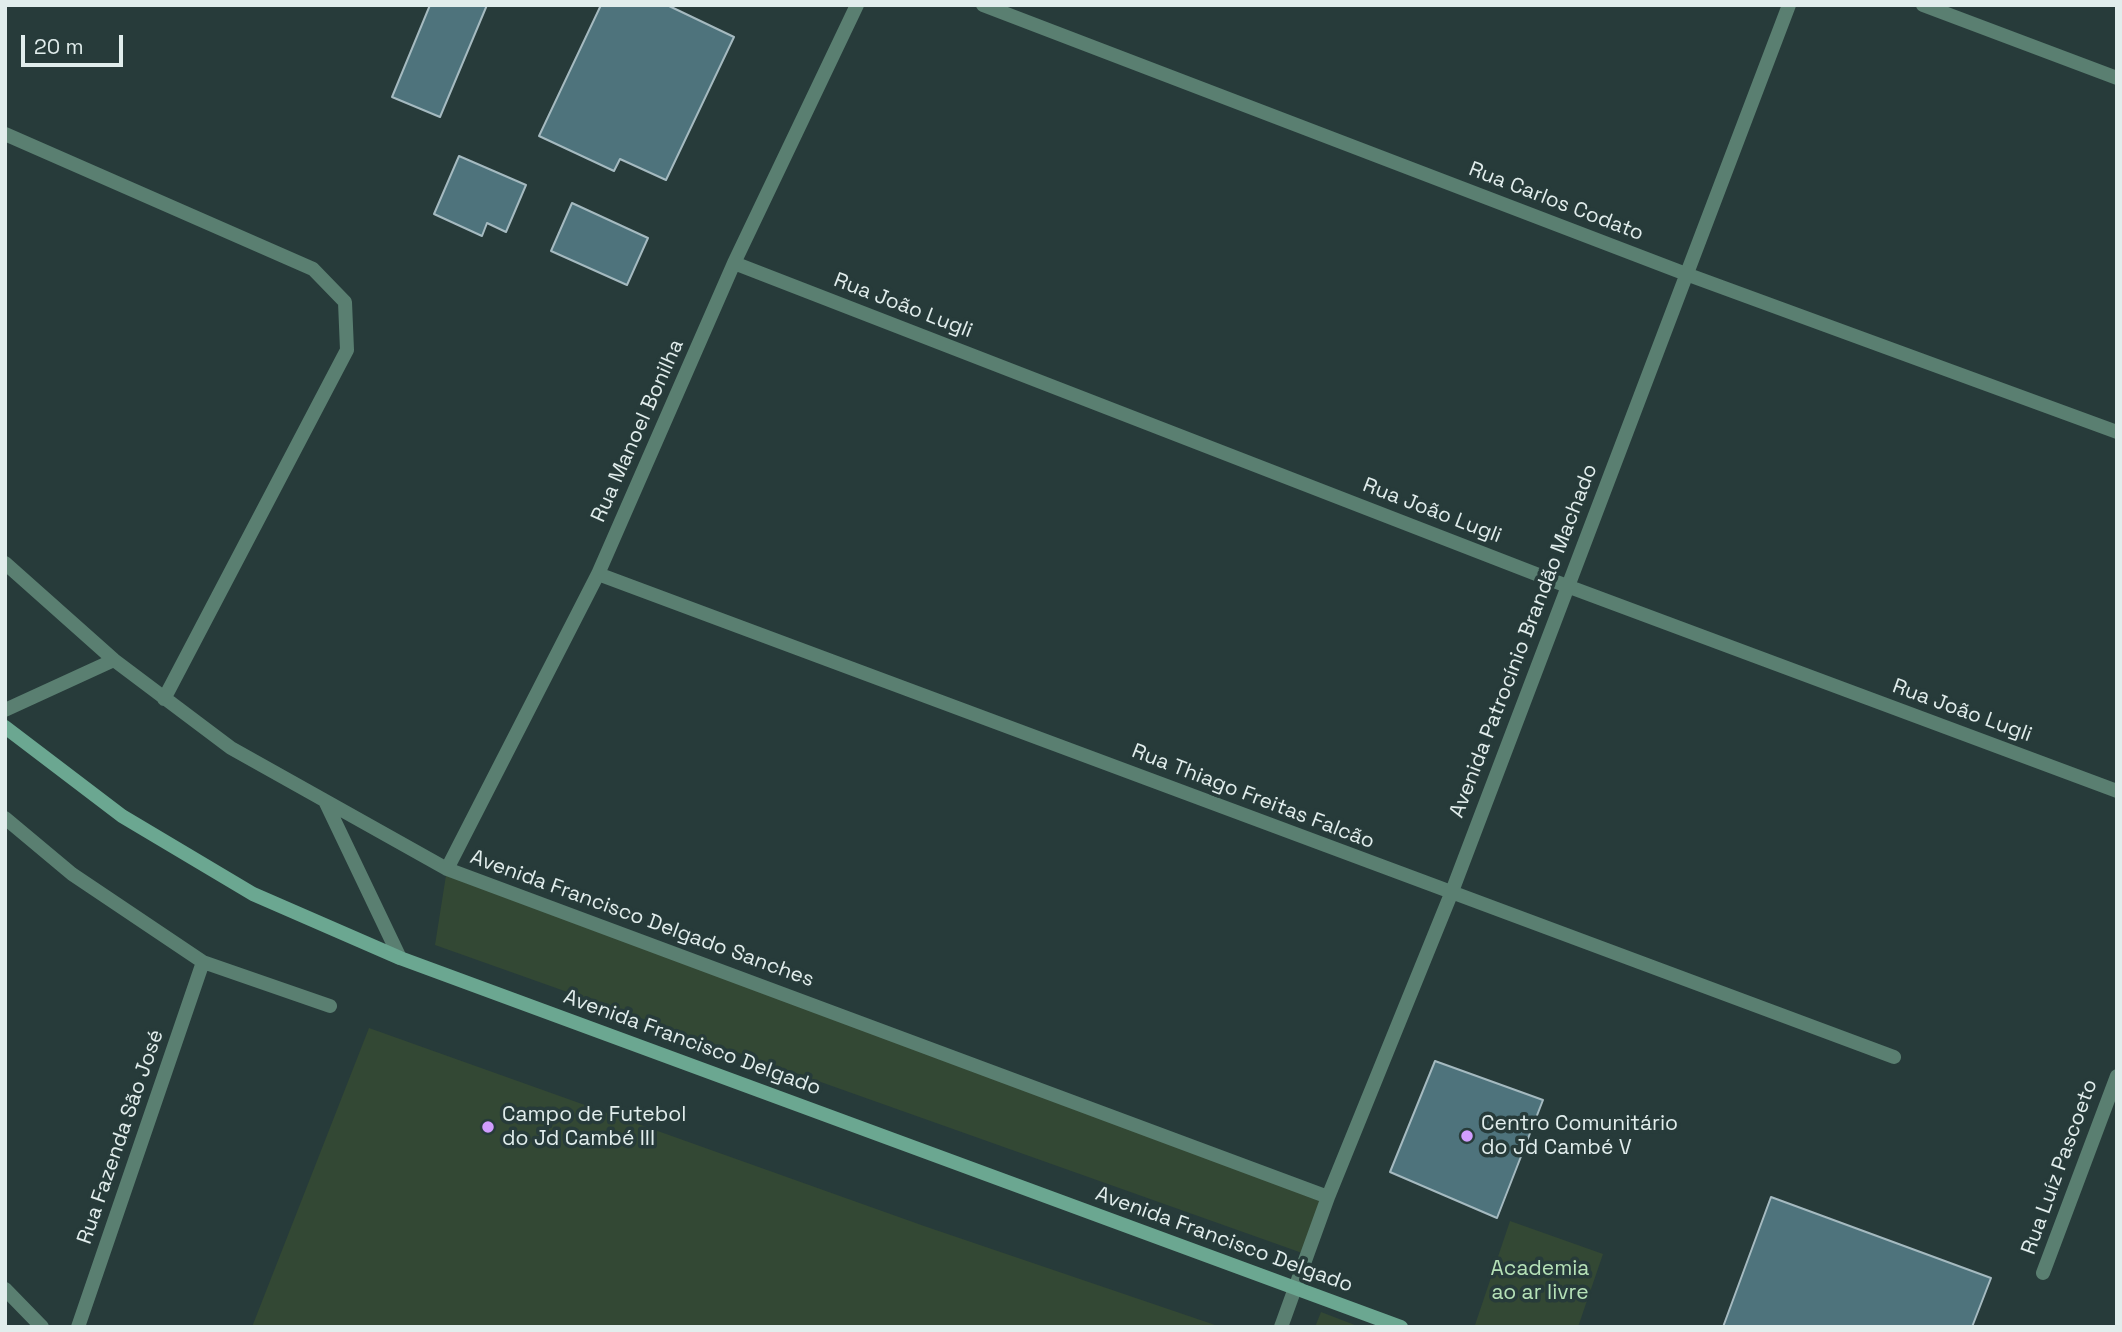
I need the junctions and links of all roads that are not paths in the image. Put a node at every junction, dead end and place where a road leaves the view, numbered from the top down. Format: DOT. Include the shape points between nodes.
graph roads {
  1 [pos="857,5"];
  2 [pos="983,5"];
  3 [pos="1789,5"];
  4 [pos="1923,5"];
  5 [pos="2117,78"];
  6 [pos="5,134"];
  7 [pos="734,263"];
  8 [pos="1686,274"];
  9 [pos="2117,432"];
  10 [pos="5,563"];
  11 [pos="598,574"];
  12 [pos="1567,586"];
  13 [pos="114,660"];
  14 [pos="164,699"];
  15 [pos="5,710"];
  16 [pos="5,727"];
  17 [pos="2117,791"];
  18 [pos="326,803"];
  19 [pos="5,818"];
  20 [pos="447,869"];
  21 [pos="1451,894"];
  22 [pos="400,958"];
  23 [pos="203,962"];
  24 [pos="330,1006"];
  25 [pos="1894,1056"];
  26 [pos="2117,1076"];
  27 [pos="1328,1198"];
  28 [pos="2043,1273"];
  29 [pos="1294,1289"];
  30 [pos="5,1290"];
  31 [pos="42,1327"];
  32 [pos="78,1327"];
  33 [pos="1281,1327"];
  34 [pos="1401,1327"];
  1 -- 7 [label="street, Rua Manoel Bonilha"];
  2 -- 8 [label="street, Rua Carlos Codato"];
  3 -- 8 [label="street, Avenida Patrocínio Brandão Machado"];
  4 -- 5 [label="street"];
  6 -- 14 [label="street" via="313,269 345,302 347,351"];
  7 -- 11 [label="street, Rua Manoel Bonilha"];
  7 -- 12 [label="street, Rua João Lugli"];
  8 -- 9 [label="street, Rua Carlos Codato"];
  8 -- 12 [label="street, Avenida Patrocínio Brandão Machado"];
  10 -- 13 [label="street, Avenida Francisco Delgado Sanches"];
  11 -- 20 [label="street, Rua Manoel Bonilha"];
  11 -- 21 [label="street, Rua Thiago Freitas Falcão"];
  12 -- 17 [label="street, Rua João Lugli"];
  12 -- 21 [label="street, Avenida Patrocínio Brandão Machado"];
  13 -- 14 [label="street, Avenida Francisco Delgado Sanches"];
  13 -- 15 [label="street"];
  14 -- 18 [label="street, Avenida Francisco Delgado Sanches" via="231,748"];
  16 -- 22 [label="main road, Avenida Francisco Delgado" via="122,816 253,894"];
  18 -- 20 [label="street, Avenida Francisco Delgado Sanches"];
  18 -- 22 [label="street"];
  19 -- 23 [label="street" via="72,874"];
  20 -- 27 [label="street, Avenida Francisco Delgado Sanches"];
  21 -- 25 [label="street, Rua Thiago Freitas Falcão" via="1493,905"];
  21 -- 27 [label="street, Avenida Patrocínio Brandão Machado"];
  22 -- 29 [label="main road, Avenida Francisco Delgado"];
  23 -- 24 [label="street"];
  23 -- 32 [label="street, Rua Fazenda São José"];
  26 -- 28 [label="street, Rua Luíz Pascoeto"];
  27 -- 29 [label="street, Avenida Patrocínio Brandão Machado"];
  29 -- 33 [label="street, Avenida Patrocínio Brandão Machado"];
  29 -- 34 [label="main road, Avenida Francisco Delgado"];
  30 -- 31 [label="street"];
}
